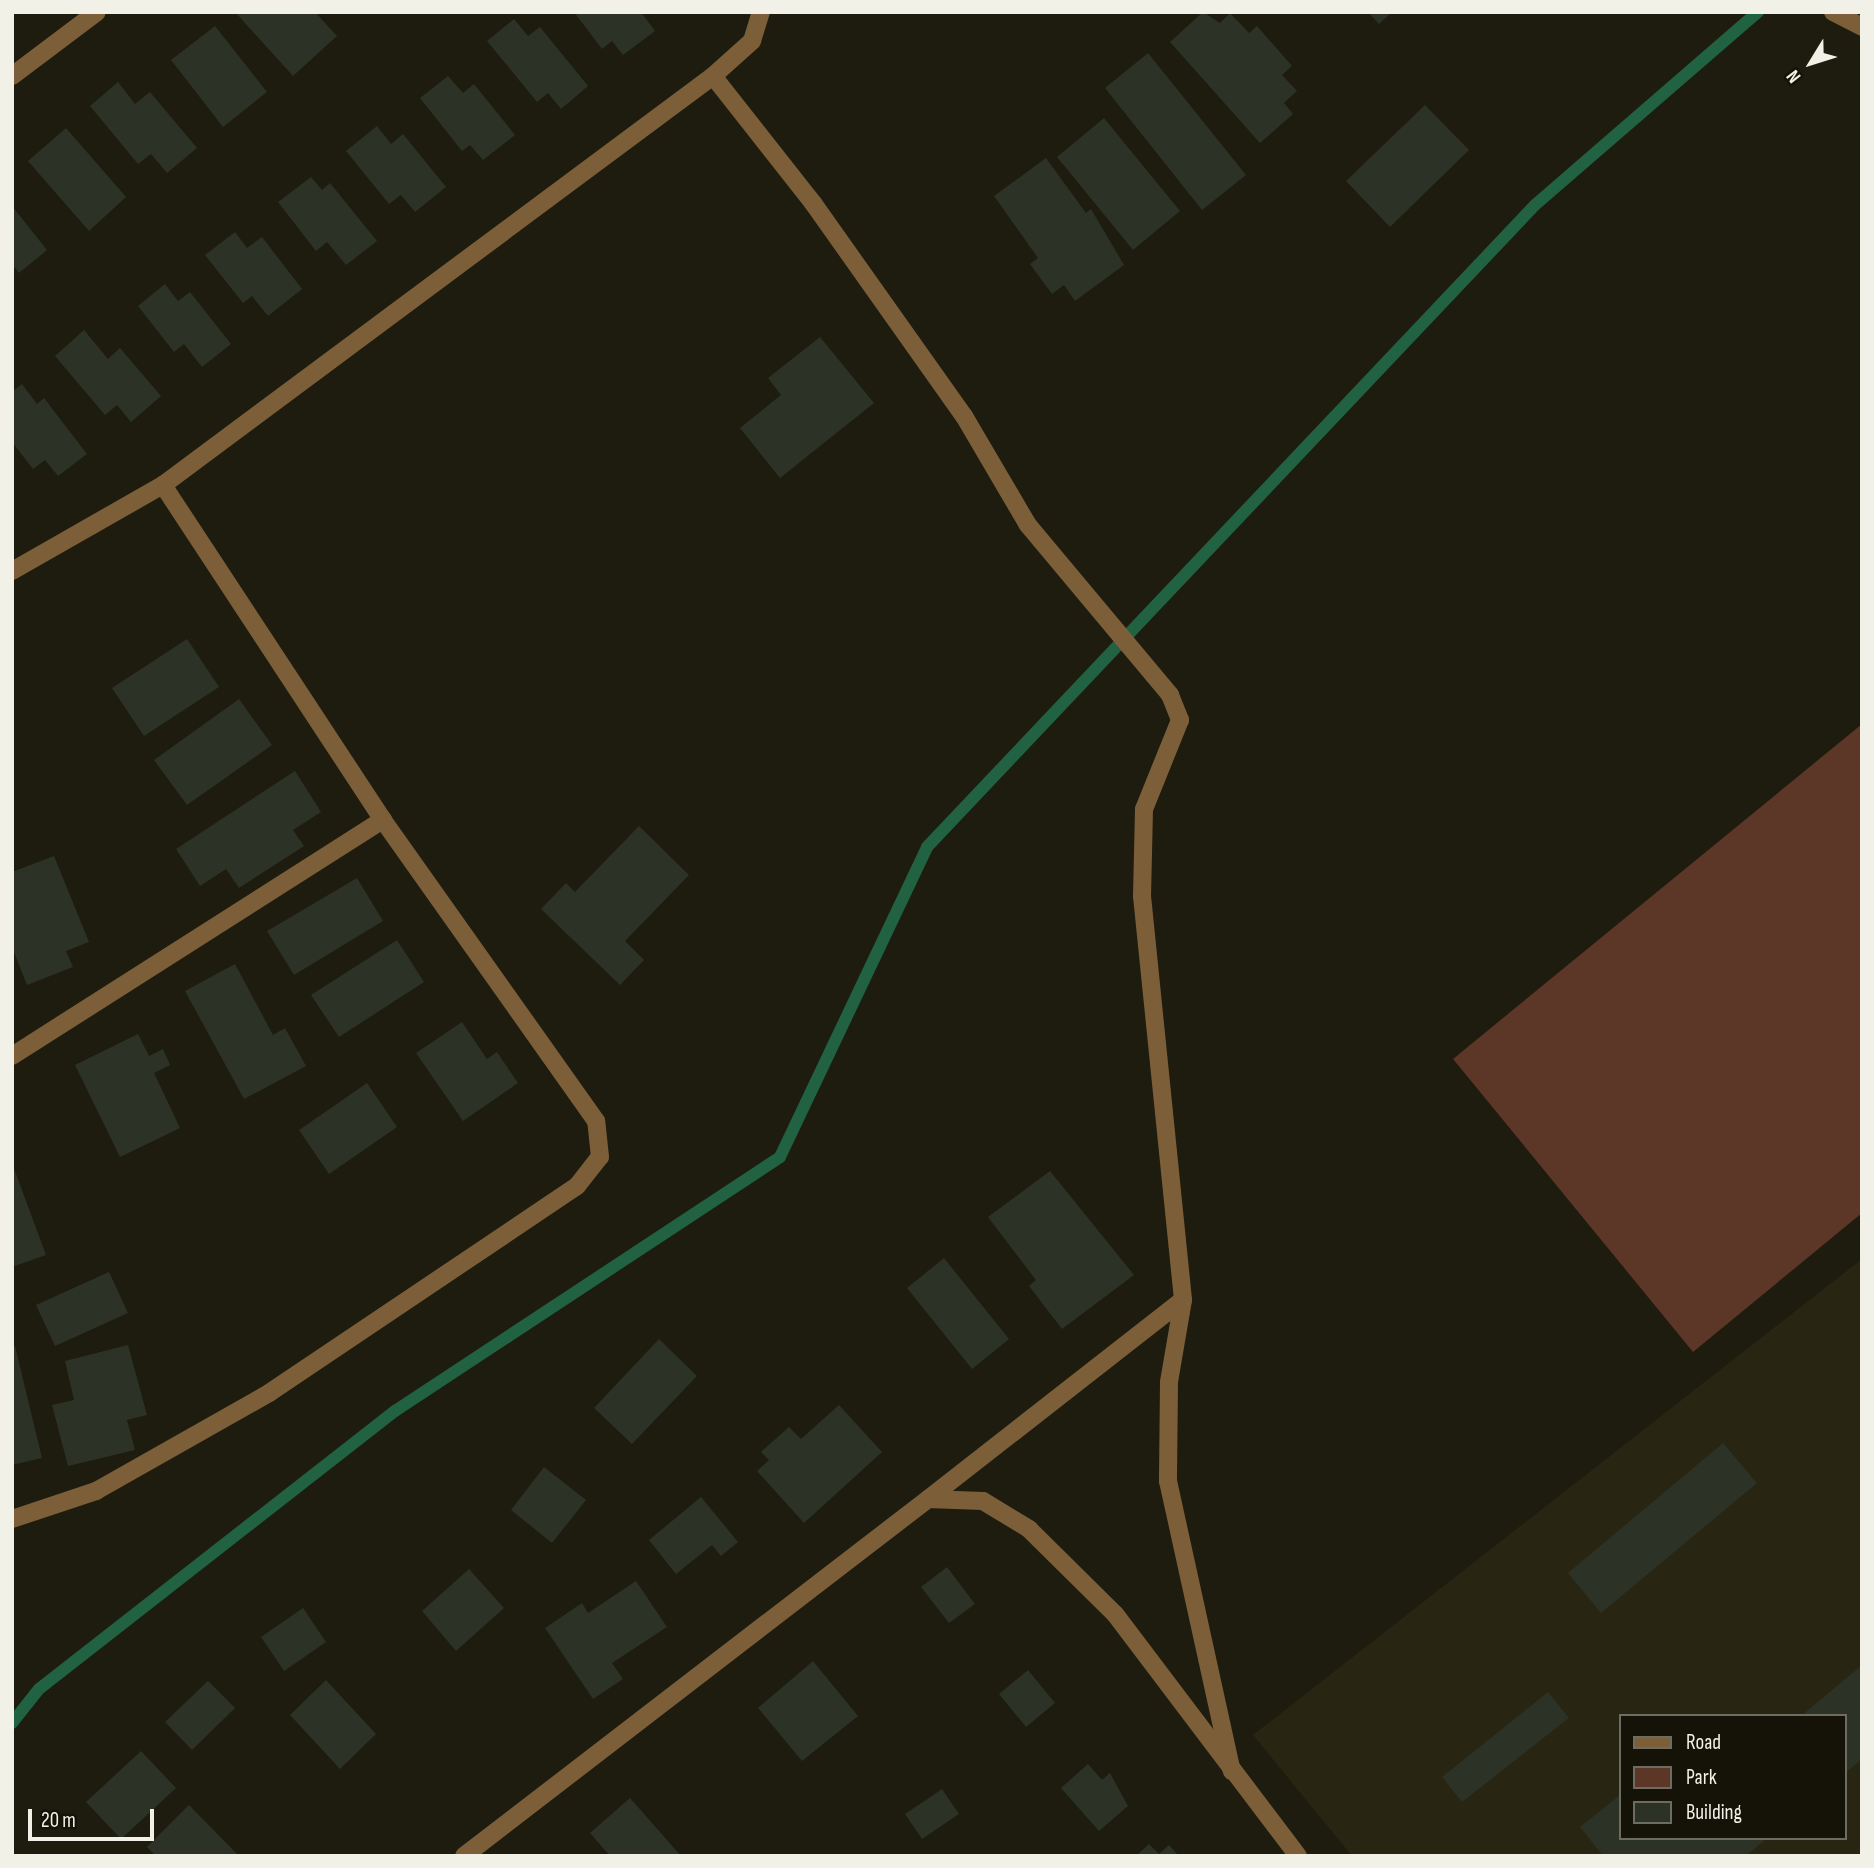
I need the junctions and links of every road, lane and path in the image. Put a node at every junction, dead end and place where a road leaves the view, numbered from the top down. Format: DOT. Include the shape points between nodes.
graph roads {
  1 [pos="97,12"];
  2 [pos="761,12"];
  3 [pos="1833,12"];
  4 [pos="1862,27"];
  5 [pos="12,76"];
  6 [pos="713,76"];
  7 [pos="163,485"];
  8 [pos="12,571"];
  9 [pos="383,820"];
  10 [pos="12,1056"];
  11 [pos="1183,1300"];
  12 [pos="928,1499"];
  13 [pos="12,1519"];
  14 [pos="1232,1771"];
  15 [pos="464,1856"];
  16 [pos="1298,1856"];
  1 -- 5 [label="street"];
  2 -- 6 [label="street" via="752,41"];
  3 -- 4 [label="street"];
  6 -- 7 [label="street"];
  6 -- 11 [label="street" via="813,203 964,416 1028,525 1115,636 1170,695 1180,720 1144,809 1142,896"];
  7 -- 8 [label="street"];
  7 -- 9 [label="street"];
  9 -- 10 [label="street"];
  9 -- 13 [label="street" via="596,1121 600,1157 577,1186 269,1393 96,1491"];
  11 -- 12 [label="street"];
  11 -- 14 [label="street" via="1169,1382 1168,1481"];
  12 -- 14 [label="street" via="983,1501 1029,1528 1115,1614"];
  12 -- 15 [label="street"];
  14 -- 16 [label="street"];
}
